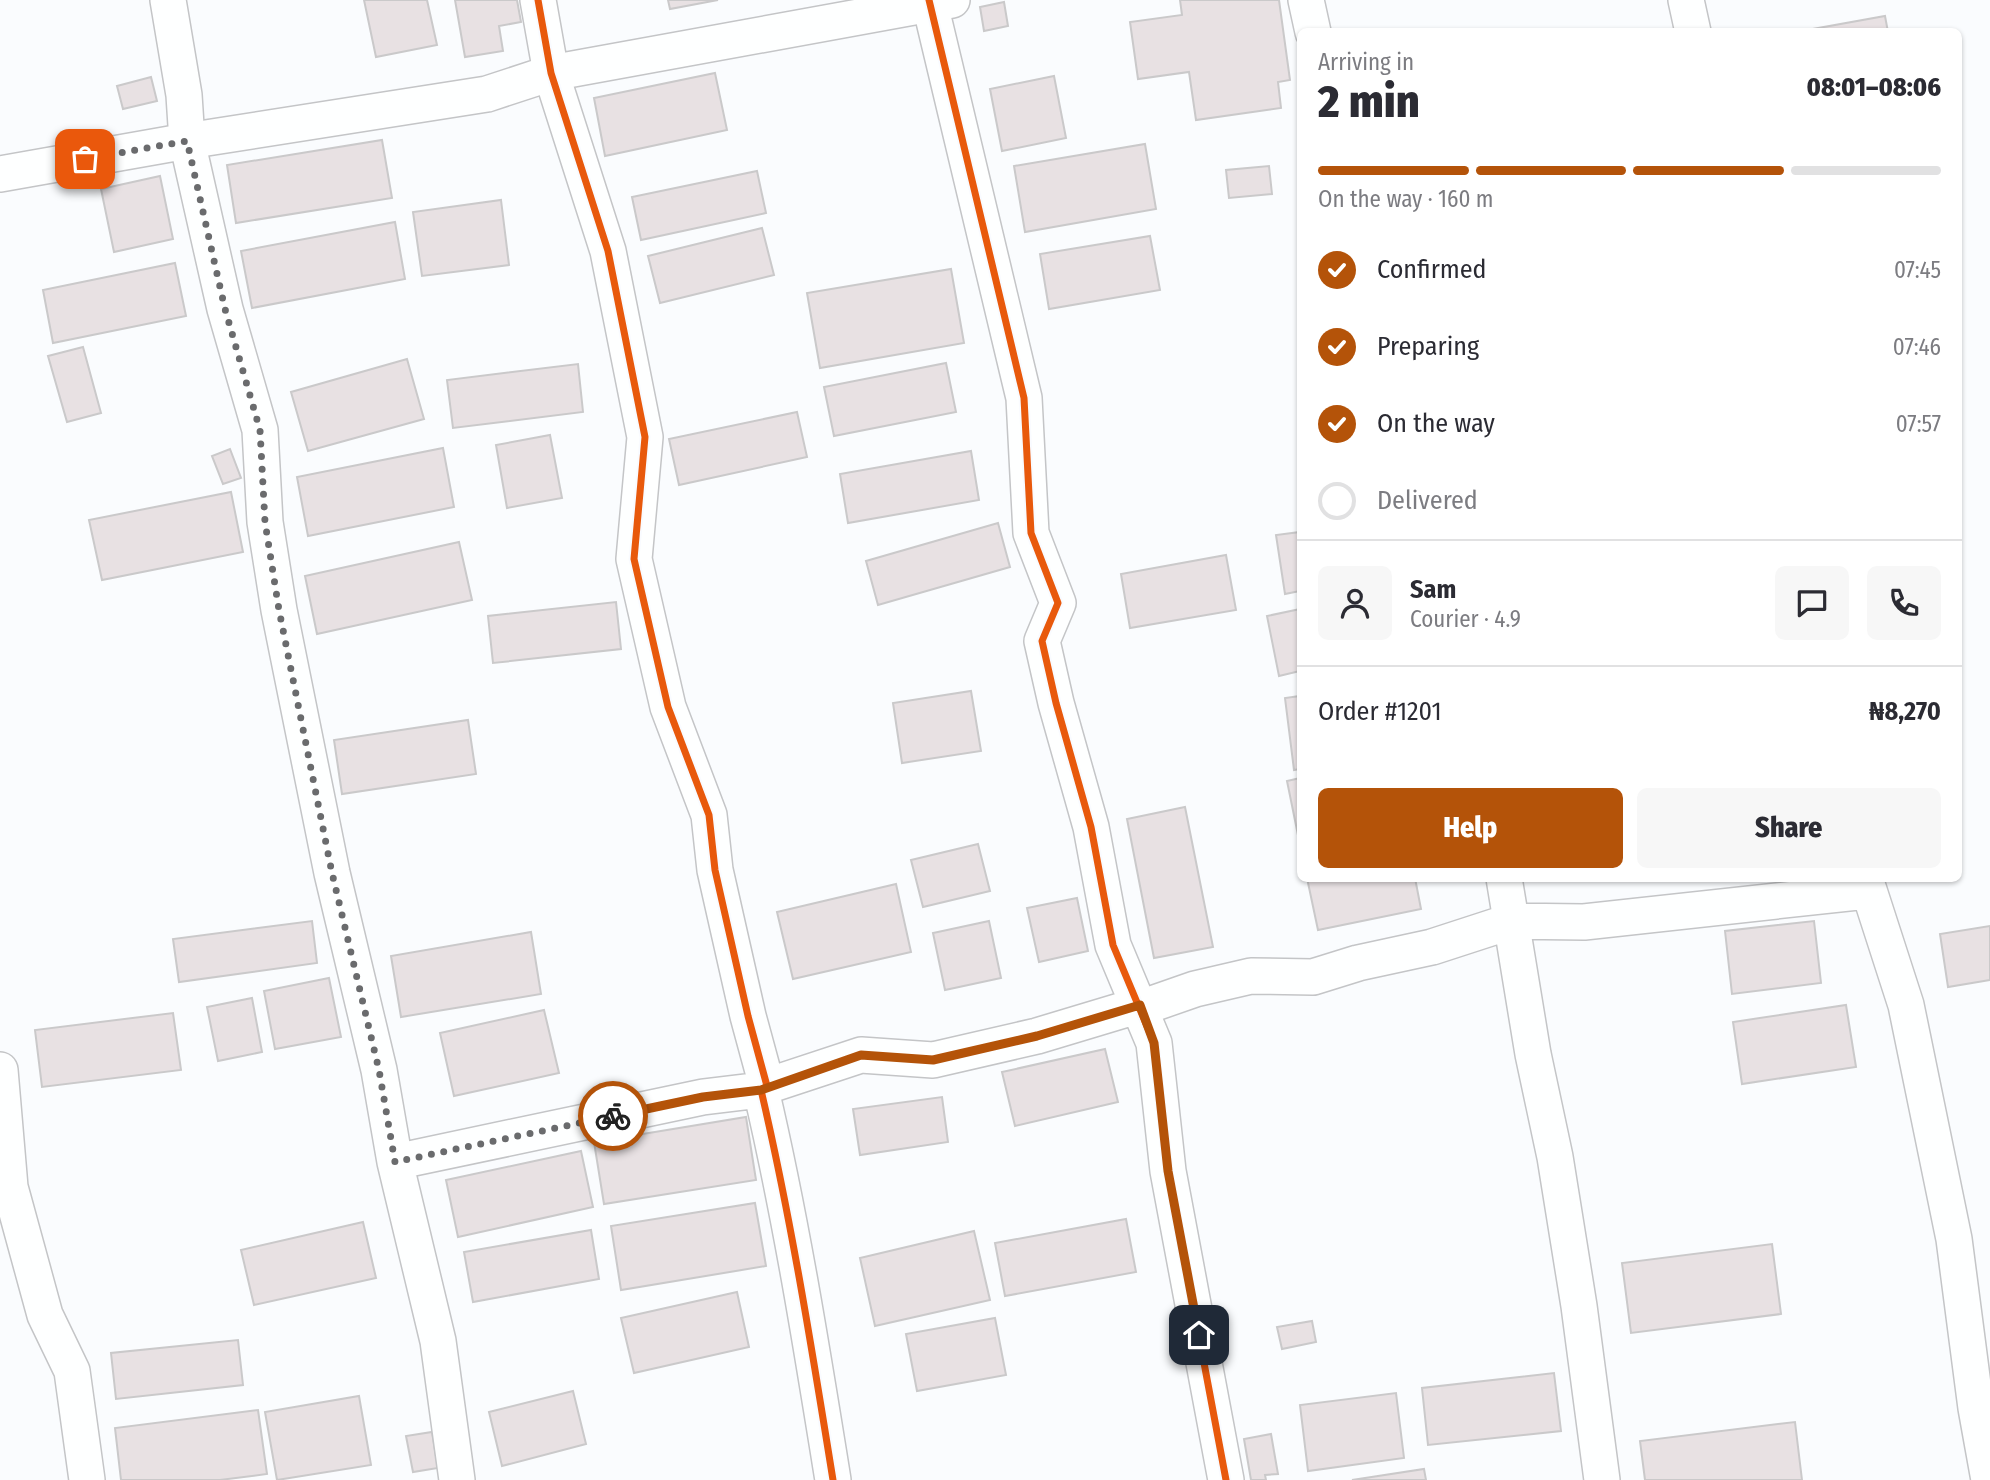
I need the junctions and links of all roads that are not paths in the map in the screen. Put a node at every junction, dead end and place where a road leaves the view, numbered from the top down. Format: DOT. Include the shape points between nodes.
graph roads {
  1 [pos="168,0"];
  2 [pos="538,0"];
  3 [pos="1306,0"];
  4 [pos="1686,0"];
  5 [pos="937,1"];
  6 [pos="1312,28"];
  7 [pos="1692,28"];
  8 [pos="551,73"];
  9 [pos="187,141"];
  10 [pos="0,173"];
  11 [pos="1505,882"];
  12 [pos="1866,885"];
  13 [pos="1512,921"];
  14 [pos="1140,1005"];
  15 [pos="0,1070"];
  16 [pos="764,1088"];
  17 [pos="395,1162"];
  18 [pos="87,1480"];
  19 [pos="457,1480"];
  20 [pos="834,1480"];
  21 [pos="1226,1480"];
  22 [pos="1602,1480"];
  23 [pos="1989,1480"];
  1 -- 9 [label="street"];
  2 -- 8 [label="street"];
  3 -- 6 [label="street"];
  4 -- 7 [label="street"];
  5 -- 8 [label="street"];
  5 -- 14 [label="street" via="1024,398 1031,533 1058,603 1042,641 1091,827 1113,945"];
  8 -- 9 [label="street" via="487,94"];
  8 -- 16 [label="street" via="608,251 645,437 634,559 668,707 709,815 715,870"];
  9 -- 10 [label="street"];
  9 -- 17 [label="street" via="225,309 260,430 265,522 279,610"];
  11 -- 13 [label="street"];
  12 -- 13 [label="street" via="1584,922"];
  12 -- 23 [label="street" via="1906,1004 1954,1239"];
  13 -- 14 [label="street" via="1313,977 1251,976"];
  13 -- 22 [label="street" via="1579,1306"];
  14 -- 16 [label="street" via="1037,1036 933,1060 861,1055"];
  14 -- 21 [label="street" via="1154,1043 1168,1171"];
  15 -- 18 [label="street" via="10,1187 45,1315 72,1371"];
  16 -- 17 [label="street"];
  16 -- 20 [label="street"];
  17 -- 19 [label="street" via="438,1341"];
}
